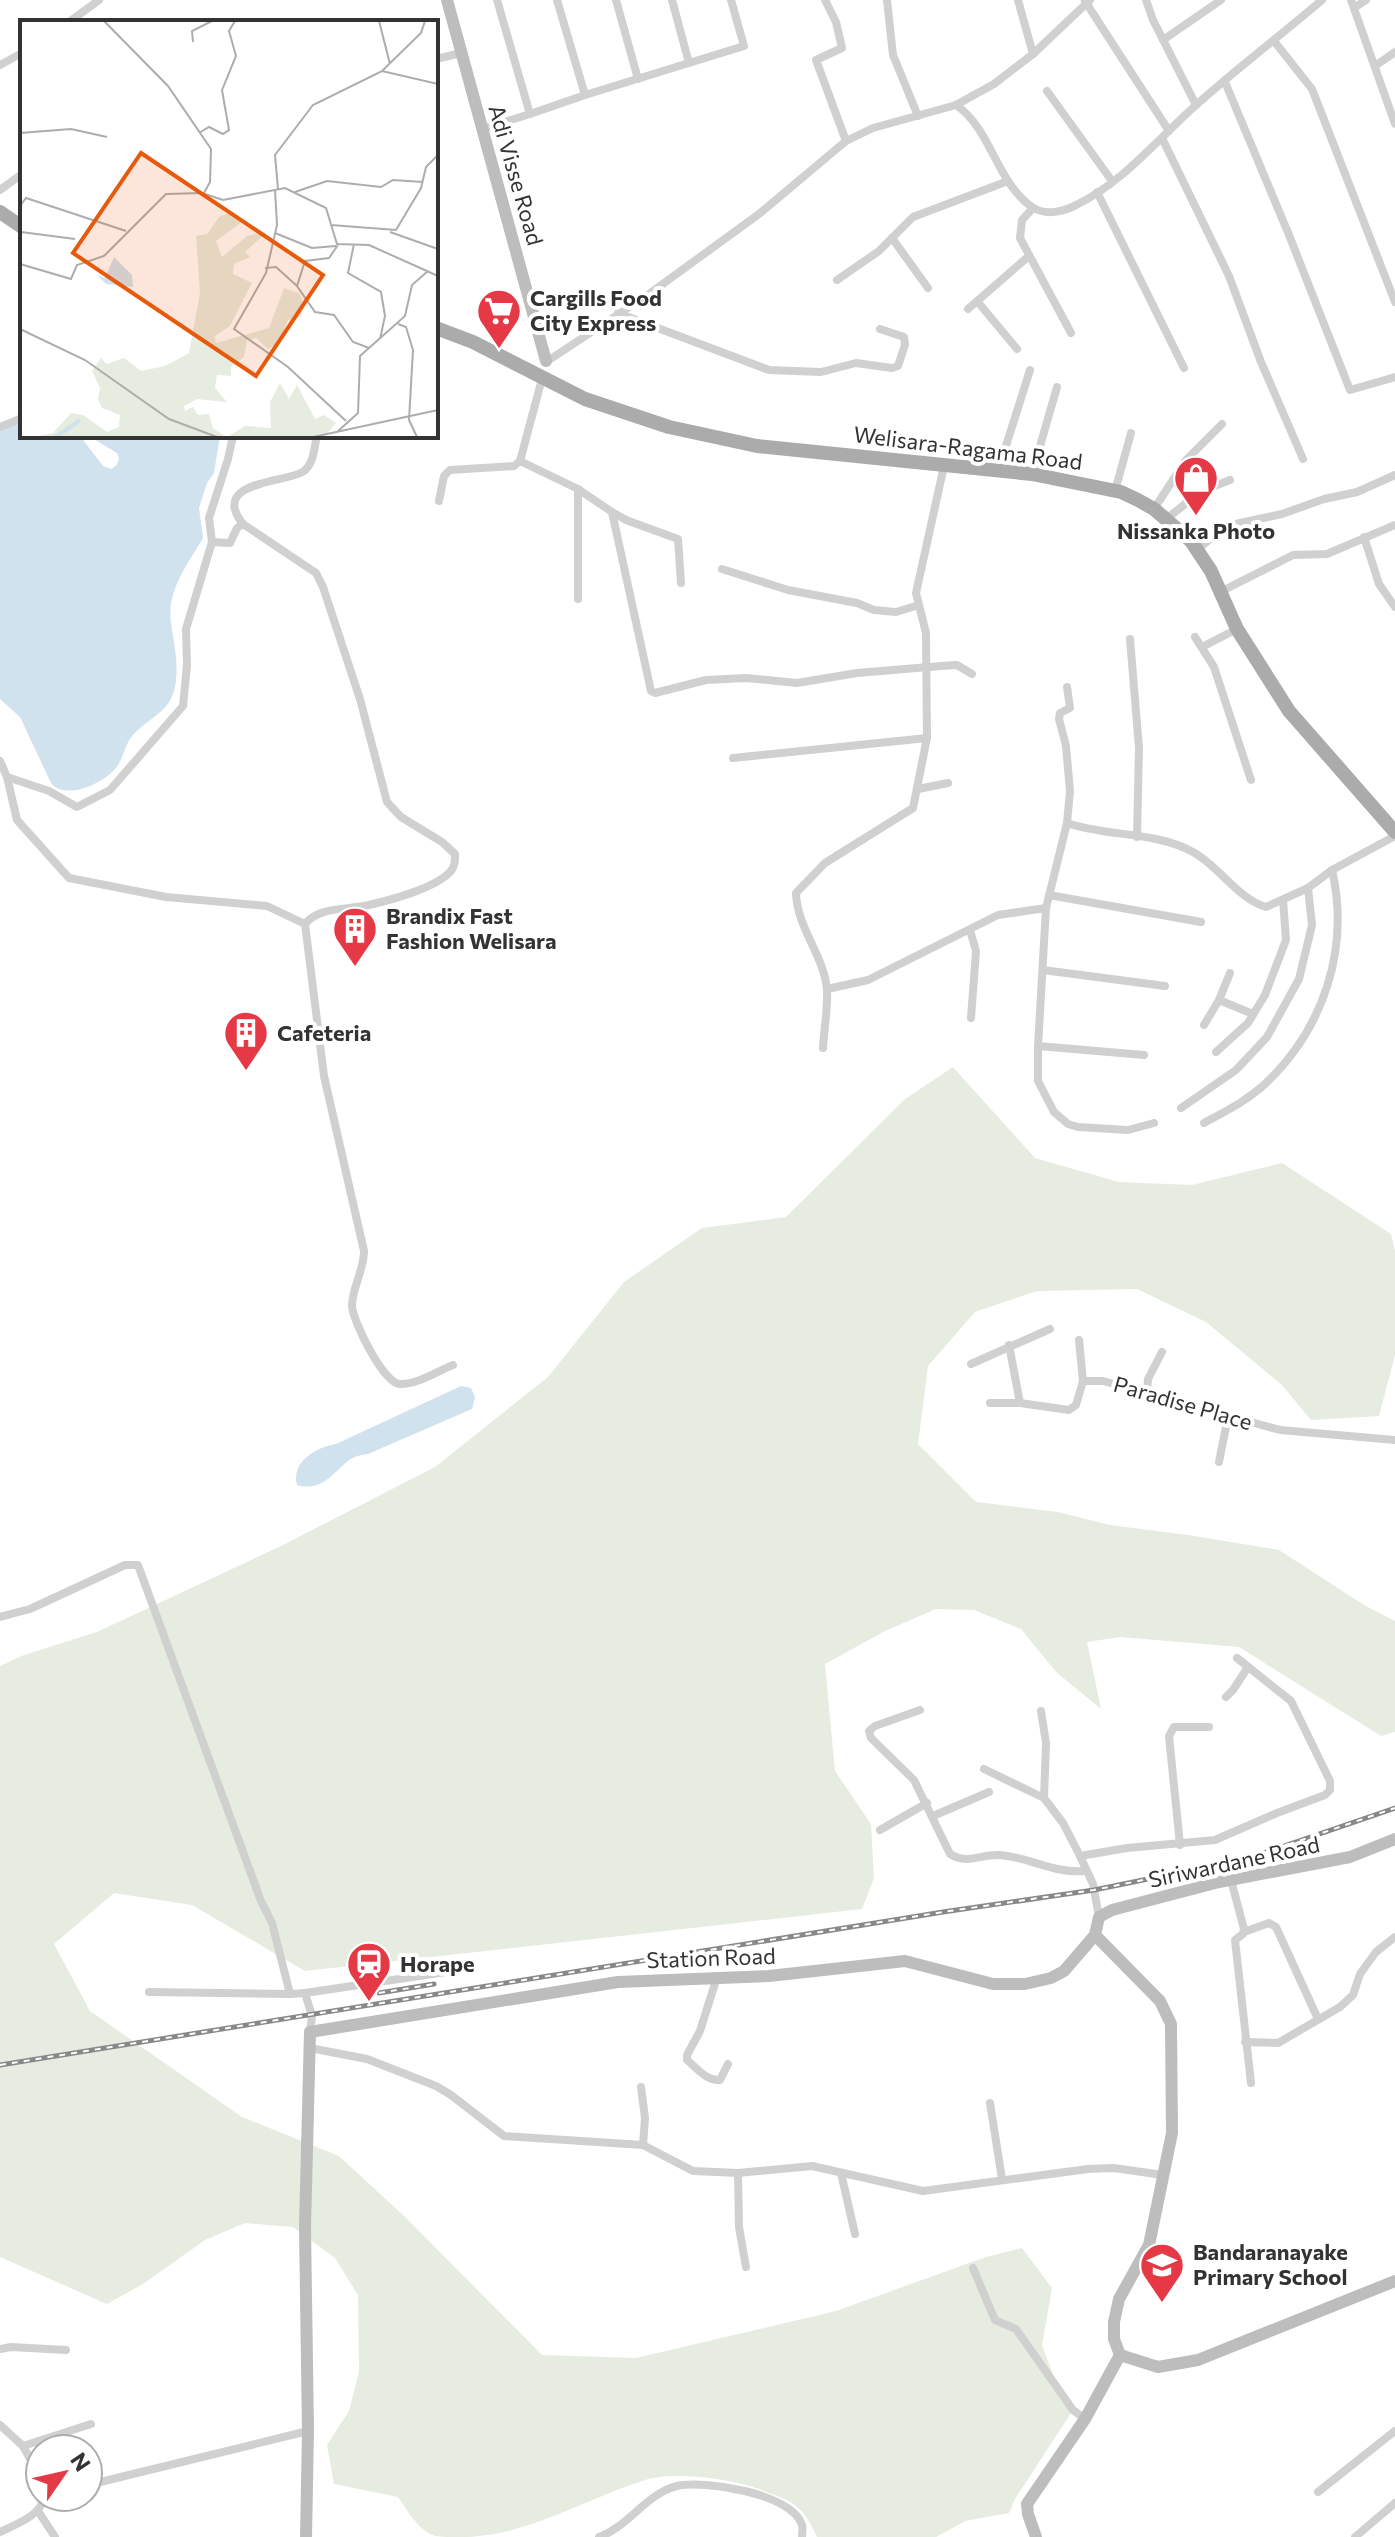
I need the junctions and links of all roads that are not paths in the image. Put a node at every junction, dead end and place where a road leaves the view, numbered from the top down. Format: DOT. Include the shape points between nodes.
graph roads {
  1 [pos="99,0"];
  2 [pos="447,0"];
  3 [pos="497,0"];
  4 [pos="557,0"];
  5 [pos="616,0"];
  6 [pos="672,0"];
  7 [pos="731,0"];
  8 [pos="825,0"];
  9 [pos="887,0"];
  10 [pos="1018,0"];
  11 [pos="1146,0"];
  12 [pos="1322,0"];
  13 [pos="1366,0"];
  14 [pos="1087,1"];
  15 [pos="1215,2"];
  16 [pos="1352,4"];
  17 [pos="72,20"];
  18 [pos="1163,40"];
  19 [pos="1274,41"];
  20 [pos="1395,52"];
  21 [pos="461,53"];
  22 [pos="20,54"];
  23 [pos="1033,54"];
  24 [pos="438,59"];
  25 [pos="689,63"];
  26 [pos="0,65"];
  27 [pos="1375,66"];
  28 [pos="638,79"];
  29 [pos="1225,82"];
  30 [pos="1047,91"];
  31 [pos="585,95"];
  32 [pos="956,105"];
  33 [pos="1196,105"];
  34 [pos="530,114"];
  35 [pos="918,116"];
  36 [pos="1395,124"];
  37 [pos="482,129"];
  38 [pos="1166,134"];
  39 [pos="846,141"];
  40 [pos="20,175"];
  41 [pos="1008,181"];
  42 [pos="1112,181"];
  43 [pos="0,190"];
  44 [pos="1097,192"];
  45 [pos="1033,208"];
  46 [pos="0,212"];
  47 [pos="20,226"];
  48 [pos="892,238"];
  49 [pos="1029,256"];
  50 [pos="837,280"];
  51 [pos="928,288"];
  52 [pos="977,301"];
  53 [pos="1395,302"];
  54 [pos="968,309"];
  55 [pos="618,313"];
  56 [pos="438,329"];
  57 [pos="880,329"];
  58 [pos="1071,333"];
  59 [pos="1017,349"];
  60 [pos="546,361"];
  61 [pos="1184,368"];
  62 [pos="1030,370"];
  63 [pos="1395,377"];
  64 [pos="542,378"];
  65 [pos="1057,387"];
  66 [pos="20,419"];
  67 [pos="1222,424"];
  68 [pos="0,427"];
  69 [pos="1131,433"];
  70 [pos="233,438"];
  71 [pos="317,438"];
  72 [pos="1303,459"];
  73 [pos="520,461"];
  74 [pos="944,466"];
  75 [pos="998,471"];
  76 [pos="1032,474"];
  77 [pos="1395,475"];
  78 [pos="1230,480"];
  79 [pos="578,489"];
  80 [pos="1115,491"];
  81 [pos="439,501"];
  82 [pos="1154,509"];
  83 [pos="612,512"];
  84 [pos="1166,519"];
  85 [pos="243,524"];
  86 [pos="1395,525"];
  87 [pos="1364,537"];
  88 [pos="212,542"];
  89 [pos="1197,550"];
  90 [pos="722,569"];
  91 [pos="681,583"];
  92 [pos="1220,592"];
  93 [pos="578,599"];
  94 [pos="919,605"];
  95 [pos="1395,607"];
  96 [pos="1237,629"];
  97 [pos="1195,637"];
  98 [pos="1130,639"];
  99 [pos="1202,647"];
  100 [pos="926,667"];
  101 [pos="972,674"];
  102 [pos="1067,687"];
  103 [pos="927,738"];
  104 [pos="733,758"];
  105 [pos="0,761"];
  106 [pos="7,777"];
  107 [pos="1251,780"];
  108 [pos="948,783"];
  109 [pos="918,789"];
  110 [pos="1067,823"];
  111 [pos="1395,834"];
  112 [pos="1137,837"];
  113 [pos="1332,870"];
  114 [pos="1308,888"];
  115 [pos="1049,895"];
  116 [pos="1283,900"];
  117 [pos="1046,908"];
  118 [pos="1201,922"];
  119 [pos="305,924"];
  120 [pos="970,930"];
  121 [pos="1043,970"];
  122 [pos="1230,973"];
  123 [pos="1165,986"];
  124 [pos="827,989"];
  125 [pos="1219,1000"];
  126 [pos="1253,1014"];
  127 [pos="971,1018"];
  128 [pos="1204,1025"];
  129 [pos="1038,1046"];
  130 [pos="823,1048"];
  131 [pos="1216,1052"];
  132 [pos="1144,1055"];
  133 [pos="1181,1108"];
  134 [pos="1154,1123"];
  135 [pos="1204,1123"];
  136 [pos="1050,1329"];
  137 [pos="1079,1340"];
  138 [pos="1009,1345"];
  139 [pos="1162,1352"];
  140 [pos="971,1364"];
  141 [pos="453,1365"];
  142 [pos="1083,1381"];
  143 [pos="1147,1393"];
  144 [pos="990,1403"];
  145 [pos="1020,1403"];
  146 [pos="1228,1417"];
  147 [pos="1395,1440"];
  148 [pos="1219,1462"];
  149 [pos="0,1617"];
  150 [pos="1237,1658"];
  151 [pos="1248,1667"];
  152 [pos="1226,1697"];
  153 [pos="920,1710"];
  154 [pos="1041,1711"];
  155 [pos="1209,1727"];
  156 [pos="984,1769"];
  157 [pos="989,1792"];
  158 [pos="1044,1798"];
  159 [pos="927,1803"];
  160 [pos="933,1816"];
  161 [pos="880,1830"];
  162 [pos="1395,1839"];
  163 [pos="1180,1845"];
  164 [pos="1080,1856"];
  165 [pos="1086,1871"];
  166 [pos="1231,1880"];
  167 [pos="1099,1917"];
  168 [pos="1244,1932"];
  169 [pos="1095,1935"];
  170 [pos="1395,1937"];
  171 [pos="446,1972"];
  172 [pos="717,1977"];
  173 [pos="149,1992"];
  174 [pos="305,1993"];
  175 [pos="290,1994"];
  176 [pos="1318,2019"];
  177 [pos="310,2032"];
  178 [pos="1245,2042"];
  179 [pos="310,2048"];
  180 [pos="728,2064"];
  181 [pos="1251,2083"];
  182 [pos="641,2087"];
  183 [pos="990,2103"];
  184 [pos="643,2145"];
  185 [pos="738,2173"];
  186 [pos="841,2173"];
  187 [pos="1163,2175"];
  188 [pos="1002,2179"];
  189 [pos="855,2234"];
  190 [pos="746,2267"];
  191 [pos="973,2268"];
  192 [pos="1395,2281"];
  193 [pos="0,2349"];
  194 [pos="66,2350"];
  195 [pos="1120,2355"];
  196 [pos="1085,2419"];
  197 [pos="91,2424"];
  198 [pos="0,2425"];
  199 [pos="308,2431"];
  200 [pos="1395,2431"];
  201 [pos="23,2446"];
  202 [pos="104,2481"];
  203 [pos="1318,2492"];
  204 [pos="1395,2503"];
  205 [pos="34,2513"];
  206 [pos="39,2513"];
  207 [pos="0,2532"];
  208 [pos="55,2537"];
  209 [pos="306,2537"];
  210 [pos="599,2537"];
  211 [pos="802,2537"];
  212 [pos="1036,2537"];
  213 [pos="1355,2537"];
  1 -- 17 [label="street"];
  2 -- 21 [label="street, Adi Visse Road"];
  3 -- 34 [label="street"];
  4 -- 31 [label="street"];
  5 -- 28 [label="street"];
  6 -- 25 [label="street"];
  7 -- 25 [label="street" via="744,46"];
  8 -- 39 [label="street" via="842,48 816,60"];
  9 -- 35 [label="street" via="893,55"];
  10 -- 23 [label="street"];
  11 -- 18 [label="street"];
  12 -- 19 [label="street"];
  13 -- 16 [label="street"];
  14 -- 23 [label="street"];
  14 -- 38 [label="street"];
  15 -- 18 [label="street"];
  16 -- 27 [label="street"];
  18 -- 33 [label="street"];
  19 -- 29 [label="street"];
  19 -- 53 [label="street" via="1312,89"];
  20 -- 27 [label="street"];
  21 -- 24 [label="street"];
  21 -- 37 [label="street, Adi Visse Road"];
  22 -- 26 [label="street"];
  23 -- 32 [label="street"];
  25 -- 28 [label="street"];
  27 -- 36 [label="street"];
  28 -- 31 [label="street"];
  29 -- 33 [label="street"];
  29 -- 63 [label="street" via="1350,390"];
  30 -- 42 [label="street"];
  31 -- 34 [label="street"];
  32 -- 35 [label="street"];
  32 -- 41 [label="street" via="983,133"];
  33 -- 38 [label="street"];
  34 -- 37 [label="street"];
  35 -- 39 [label="street"];
  37 -- 60 [label="street, Adi Visse Road"];
  38 -- 42 [label="street"];
  38 -- 72 [label="street"];
  39 -- 55 [label="street" via="759,214"];
  40 -- 43 [label="street"];
  41 -- 45 [label="street"];
  41 -- 48 [label="street" via="913,217"];
  42 -- 44 [label="street"];
  44 -- 45 [label="street" via="1055,213"];
  44 -- 61 [label="street"];
  45 -- 49 [label="street" via="1022,220 1020,238"];
  46 -- 47 [label="main road"];
  48 -- 50 [label="street"];
  48 -- 51 [label="street"];
  49 -- 52 [label="street"];
  49 -- 58 [label="street"];
  52 -- 54 [label="street"];
  52 -- 59 [label="street"];
  55 -- 57 [label="street" via="769,370 821,372 856,363 898,366 904,337"];
  55 -- 60 [label="street"];
  56 -- 64 [label="main road, Welisara-Ragama Road"];
  60 -- 64 [label="street"];
  62 -- 75 [label="street"];
  64 -- 73 [label="street"];
  64 -- 74 [label="main road, Welisara-Ragama Road" via="629,416 711,438"];
  65 -- 76 [label="street"];
  66 -- 68 [label="street"];
  67 -- 82 [label="street" via="1186,460"];
  69 -- 80 [label="street"];
  70 -- 88 [label="street" via="209,518"];
  71 -- 85 [label="street" via="305,471 243,491 235,509"];
  73 -- 79 [label="street"];
  73 -- 81 [label="street" via="514,466 450,470"];
  74 -- 75 [label="main road, Welisara-Ragama Road"];
  74 -- 94 [label="street" via="917,581"];
  75 -- 76 [label="main road, Welisara-Ragama Road"];
  76 -- 80 [label="main road, Welisara-Ragama Road"];
  77 -- 89 [label="street" via="1357,492 1226,526"];
  78 -- 84 [label="street" via="1192,495"];
  79 -- 83 [label="street"];
  79 -- 93 [label="street"];
  80 -- 82 [label="main road, Welisara-Ragama Road"];
  82 -- 84 [label="main road, Welisara-Ragama Road"];
  83 -- 91 [label="street" via="678,539"];
  83 -- 100 [label="street" via="655,693 706,680 797,683"];
  84 -- 89 [label="main road, Welisara-Ragama Road"];
  85 -- 88 [label="street" via="230,543"];
  85 -- 119 [label="street" via="316,573 360,699 387,802 455,854 449,873 419,889 370,905 319,913"];
  86 -- 87 [label="street"];
  87 -- 92 [label="street" via="1327,554 1293,555"];
  87 -- 95 [label="street" via="1379,584"];
  88 -- 106 [label="street" via="186,629 183,706 155,741 110,790 77,807"];
  89 -- 92 [label="main road, Welisara-Ragama Road"];
  90 -- 94 [label="street" via="874,610 896,612"];
  92 -- 96 [label="main road, Welisara-Ragama Road"];
  94 -- 100 [label="street"];
  96 -- 99 [label="street"];
  96 -- 111 [label="main road, Welisara-Ragama Road" via="1289,711"];
  97 -- 99 [label="street"];
  98 -- 112 [label="street" via="1139,748"];
  99 -- 107 [label="street" via="1214,667"];
  100 -- 101 [label="street" via="957,665"];
  100 -- 103 [label="street"];
  102 -- 110 [label="street" via="1070,708 1059,719 1070,791"];
  103 -- 104 [label="street"];
  103 -- 109 [label="street"];
  105 -- 106 [label="street"];
  106 -- 119 [label="street" via="17,820 69,878 166,897 267,906"];
  108 -- 109 [label="street"];
  109 -- 124 [label="street" via="913,808 825,863 796,893 796,908"];
  110 -- 112 [label="street"];
  110 -- 115 [label="street"];
  111 -- 113 [label="street"];
  112 -- 116 [label="street" via="1192,852 1254,904 1266,907"];
  113 -- 114 [label="street"];
  113 -- 135 [label="street" via="1339,926 1333,969 1318,1012 1300,1046 1265,1084"];
  114 -- 116 [label="street"];
  114 -- 133 [label="street" via="1312,925 1299,979 1267,1037 1236,1070"];
  115 -- 117 [label="street"];
  115 -- 118 [label="street"];
  116 -- 126 [label="street" via="1286,940"];
  117 -- 120 [label="street" via="998,915"];
  117 -- 121 [label="street"];
  119 -- 141 [label="street" via="324,1076 364,1251 353,1298 356,1321 394,1384"];
  120 -- 124 [label="street" via="868,980"];
  120 -- 127 [label="street" via="976,951"];
  121 -- 123 [label="street"];
  121 -- 129 [label="street"];
  122 -- 125 [label="street"];
  124 -- 130 [label="street"];
  125 -- 126 [label="street"];
  125 -- 128 [label="street"];
  126 -- 131 [label="street"];
  129 -- 132 [label="street"];
  129 -- 134 [label="street" via="1038,1081 1054,1112 1068,1124 1128,1130"];
  136 -- 138 [label="street"];
  137 -- 142 [label="street"];
  138 -- 140 [label="street"];
  138 -- 145 [label="street"];
  139 -- 143 [label="street"];
  142 -- 143 [label="street, Paradise Place"];
  142 -- 145 [label="street, Paradise Place" via="1076,1405 1069,1410"];
  143 -- 146 [label="street, Paradise Place"];
  144 -- 145 [label="street, Paradise Place"];
  146 -- 147 [label="street, Paradise Place" via="1280,1430"];
  146 -- 148 [label="street"];
  149 -- 175 [label="street" via="30,1609 125,1565 138,1565 272,1923"];
  150 -- 151 [label="street"];
  151 -- 152 [label="street"];
  151 -- 163 [label="street" via="1291,1701 1330,1790 1215,1840"];
  153 -- 159 [label="street" via="869,1731 914,1780"];
  154 -- 158 [label="street"];
  155 -- 163 [label="street" via="1174,1727 1169,1736"];
  156 -- 158 [label="street"];
  157 -- 160 [label="street"];
  158 -- 164 [label="street"];
  159 -- 160 [label="street"];
  159 -- 161 [label="street"];
  160 -- 165 [label="street" via="950,1854 960,1860 997,1855 1067,1873"];
  162 -- 166 [label="street, Siriwardane Road" via="1350,1857"];
  163 -- 164 [label="street"];
  164 -- 165 [label="street"];
  165 -- 167 [label="street"];
  166 -- 167 [label="street, Siriwardane Road"];
  166 -- 168 [label="street"];
  167 -- 169 [label="street"];
  168 -- 176 [label="street" via="1269,1923 1276,1927"];
  168 -- 178 [label="street" via="1235,1940"];
  169 -- 172 [label="street, Station Road" via="1064,1971 1025,1984 993,1984 905,1961"];
  169 -- 187 [label="street" via="1160,2001 1171,2024 1172,2133"];
  170 -- 176 [label="street" via="1360,1974 1353,1995"];
  171 -- 174 [label="street"];
  172 -- 177 [label="street, Station Road" via="618,1982"];
  172 -- 180 [label="street" via="687,2060 716,2080"];
  173 -- 175 [label="street"];
  174 -- 175 [label="street"];
  174 -- 177 [label="street" via="312,2016"];
  176 -- 178 [label="street" via="1278,2043"];
  177 -- 179 [label="street"];
  178 -- 181 [label="street"];
  179 -- 184 [label="street" via="367,2059 436,2086 504,2136"];
  179 -- 199 [label="street" via="305,2227"];
  182 -- 184 [label="street"];
  183 -- 188 [label="street"];
  184 -- 185 [label="street" via="693,2171"];
  185 -- 186 [label="street" via="812,2166"];
  185 -- 190 [label="street"];
  186 -- 188 [label="street" via="923,2191"];
  186 -- 189 [label="street"];
  187 -- 188 [label="street" via="1114,2168"];
  187 -- 195 [label="street" via="1149,2245 1119,2299 1114,2339"];
  191 -- 196 [label="street" via="995,2320 1016,2329 1073,2410"];
  192 -- 195 [label="street" via="1198,2360 1158,2367"];
  193 -- 194 [label="street"];
  195 -- 196 [label="street"];
  196 -- 212 [label="street" via="1027,2504"];
  197 -- 201 [label="street"];
  198 -- 201 [label="street"];
  199 -- 202 [label="street"];
  199 -- 209 [label="street"];
  200 -- 203 [label="street"];
  204 -- 213 [label="street"];
  205 -- 207 [label="street"];
  206 -- 208 [label="street"];
  210 -- 211 [label="street" via="675,2486 713,2484 768,2497 796,2515"];
}
